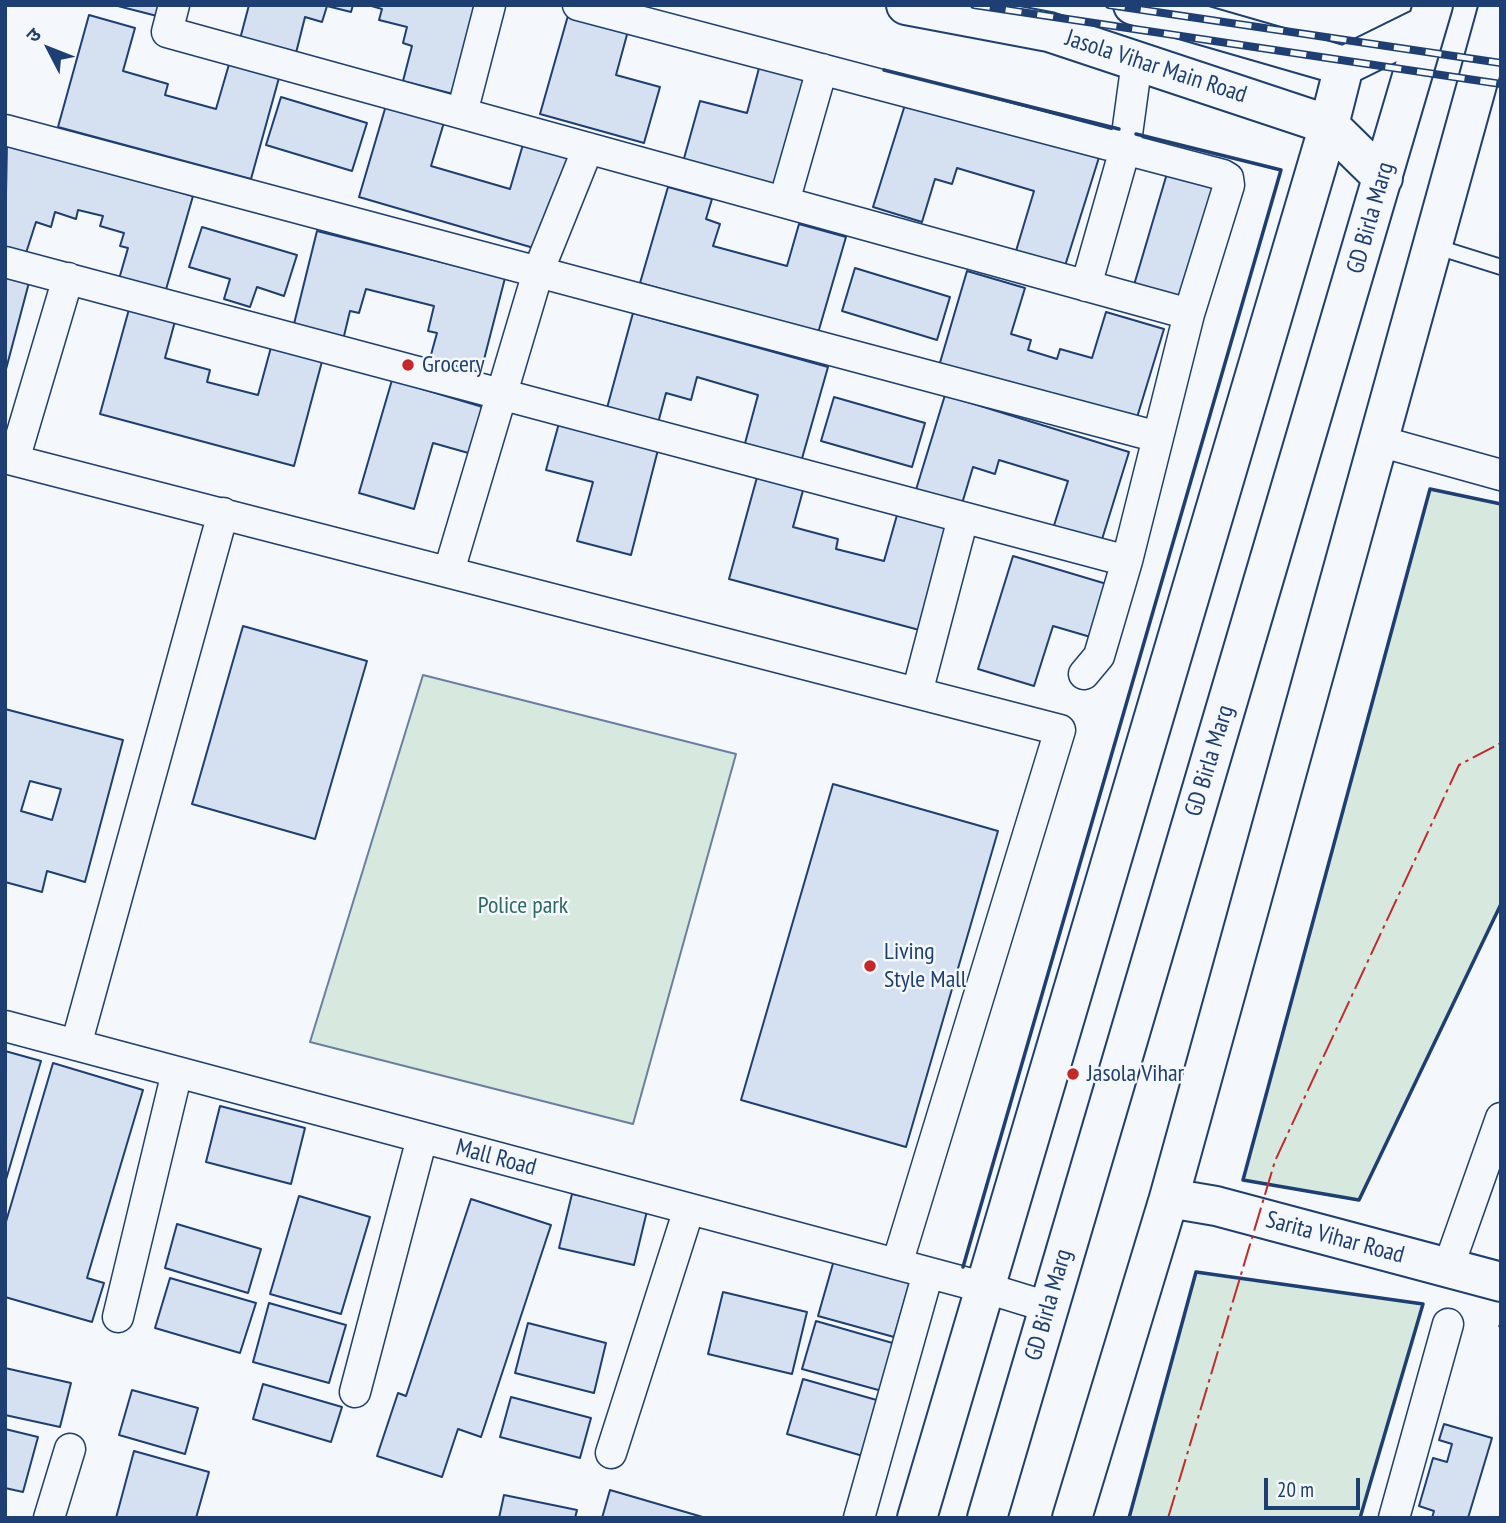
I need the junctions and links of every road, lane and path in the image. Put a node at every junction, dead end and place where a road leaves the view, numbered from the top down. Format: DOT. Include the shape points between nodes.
graph roads {
  1 [pos="174,5"];
  2 [pos="490,5"];
  3 [pos="578,5"];
  4 [pos="906,5"];
  5 [pos="1133,5"];
  6 [pos="1499,5"];
  7 [pos="1430,15"];
  8 [pos="680,18"];
  9 [pos="1137,61"];
  10 [pos="1345,66"];
  11 [pos="822,69"];
  12 [pos="461,113"];
  13 [pos="1329,125"];
  14 [pos="5,130"];
  15 [pos="588,148"];
  16 [pos="1125,149"];
  17 [pos="1383,178"];
  18 [pos="784,202"];
  19 [pos="1433,246"];
  20 [pos="5,262"];
  21 [pos="1501,267"];
  22 [pos="538,272"];
  23 [pos="68,278"];
  24 [pos="1086,286"];
  25 [pos="1189,314"];
  26 [pos="502,394"];
  27 [pos="1158,437"];
  28 [pos="1379,441"];
  29 [pos="10,459"];
  30 [pos="1501,475"];
  31 [pos="223,513"];
  32 [pos="963,518"];
  33 [pos="1127,561"];
  34 [pos="449,571"];
  35 [pos="1084,674"];
  36 [pos="917,693"];
  37 [pos="5,1026"];
  38 [pos="76,1045"];
  39 [pos="177,1072"];
  40 [pos="1500,1122"];
  41 [pos="422,1138"];
  42 [pos="1169,1198"];
  43 [pos="688,1209"];
  44 [pos="897,1264"];
  45 [pos="1448,1268"];
  46 [pos="928,1273"];
  47 [pos="1501,1282"];
  48 [pos="986,1288"];
  49 [pos="1048,1307"];
  50 [pos="118,1317"];
  51 [pos="1448,1324"];
  52 [pos="355,1392"];
  53 [pos="70,1449"];
  54 [pos="611,1453"];
  55 [pos="49,1518"];
  56 [pos="859,1518"];
  57 [pos="917,1518"];
  58 [pos="987,1518"];
  59 [pos="1072,1518"];
  60 [pos="1394,1518"];
  1 -- 12 [label="street" via="167,32"];
  2 -- 12 [label="street"];
  3 -- 8 [label="street"];
  4 -- 9 [label="main road, Jasola Vihar Main Road" via="1049,32"];
  5 -- 10 [label="main road"];
  6 -- 19 [label="main road" via="1483,85"];
  7 -- 10 [label="main road"];
  7 -- 17 [label="main road, GD Birla Marg"];
  8 -- 11 [label="street"];
  9 -- 13 [label="main road, Jasola Vihar Main Road"];
  9 -- 16 [label="street"];
  10 -- 13 [label="main road"];
  11 -- 16 [label="street"];
  11 -- 18 [label="street"];
  12 -- 15 [label="street"];
  13 -- 17 [label="main road, Jasola Vihar Main Road"];
  13 -- 48 [label="main road"];
  14 -- 22 [label="street"];
  15 -- 18 [label="street"];
  15 -- 22 [label="street"];
  16 -- 24 [label="street"];
  16 -- 25 [label="street" via="1228,178"];
  17 -- 49 [label="main road, GD Birla Marg"];
  18 -- 24 [label="street"];
  19 -- 21 [label="lane"];
  19 -- 28 [label="main road"];
  20 -- 23 [label="street"];
  22 -- 26 [label="street"];
  22 -- 27 [label="street"];
  23 -- 26 [label="street"];
  23 -- 29 [label="street"];
  24 -- 25 [label="street"];
  25 -- 27 [label="street"];
  26 -- 32 [label="street"];
  26 -- 34 [label="street"];
  27 -- 33 [label="street"];
  28 -- 30 [label="street"];
  28 -- 42 [label="main road"];
  29 -- 31 [label="street"];
  31 -- 34 [label="street"];
  31 -- 38 [label="street"];
  32 -- 33 [label="street"];
  32 -- 36 [label="street"];
  33 -- 35 [label="street" via="1099,656"];
  34 -- 36 [label="street"];
  36 -- 44 [label="street" via="1060,730"];
  37 -- 38 [label="street, Mall Road"];
  38 -- 39 [label="street, Mall Road"];
  39 -- 41 [label="street, Mall Road"];
  39 -- 50 [label="street"];
  40 -- 45 [label="street"];
  41 -- 43 [label="street, Mall Road"];
  41 -- 52 [label="street"];
  42 -- 45 [label="main road, Sarita Vihar Road" via="1216,1206"];
  42 -- 59 [label="main road"];
  43 -- 44 [label="street, Mall Road"];
  43 -- 54 [label="street"];
  44 -- 46 [label="street, Mall Road"];
  45 -- 47 [label="main road, Sarita Vihar Road"];
  46 -- 48 [label="street, Mall Road"];
  46 -- 56 [label="street"];
  48 -- 49 [label="street, Mall Road"];
  48 -- 57 [label="main road"];
  49 -- 58 [label="main road, GD Birla Marg"];
  51 -- 60 [label="street"];
  53 -- 55 [label="street"];
}
